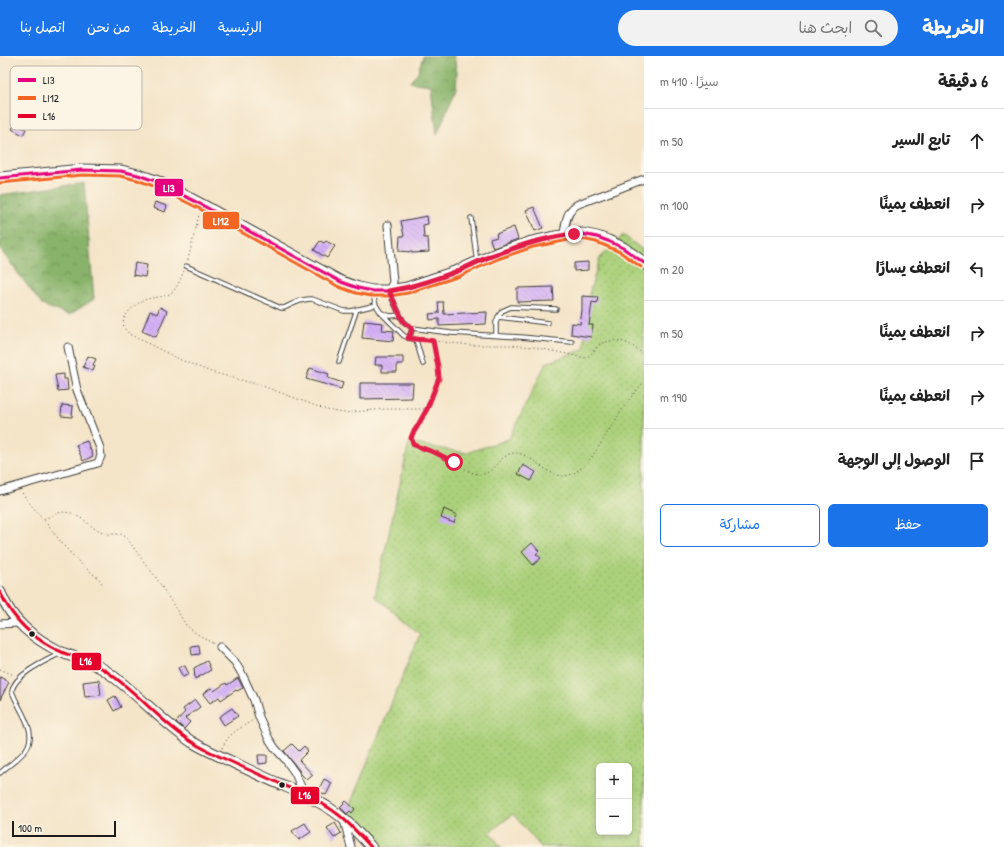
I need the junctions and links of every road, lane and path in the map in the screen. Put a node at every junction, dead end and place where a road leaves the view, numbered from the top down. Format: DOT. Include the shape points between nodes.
graph roads {
  1 [pos="0,178"];
  2 [pos="644,179"];
  3 [pos="202,205"];
  4 [pos="471,218"];
  5 [pos="388,225"];
  6 [pos="564,235"];
  7 [pos="477,263"];
  8 [pos="644,263"];
  9 [pos="186,266"];
  10 [pos="372,291"];
  11 [pos="389,291"];
  12 [pos="376,305"];
  13 [pos="357,309"];
  14 [pos="556,309"];
  15 [pos="381,313"];
  16 [pos="400,315"];
  17 [pos="498,317"];
  18 [pos="548,322"];
  19 [pos="412,328"];
  20 [pos="496,335"];
  21 [pos="408,338"];
  22 [pos="416,340"];
  23 [pos="433,341"];
  24 [pos="572,342"];
  25 [pos="68,347"];
  26 [pos="644,355"];
  27 [pos="339,362"];
  28 [pos="423,364"];
  29 [pos="644,382"];
  30 [pos="427,409"];
  31 [pos="17,486"];
  32 [pos="0,491"];
  33 [pos="44,519"];
  34 [pos="103,586"];
  35 [pos="0,592"];
  36 [pos="18,623"];
  37 [pos="0,624"];
  38 [pos="220,647"];
  39 [pos="62,652"];
  40 [pos="0,669"];
  41 [pos="20,677"];
  42 [pos="259,716"];
  43 [pos="218,756"];
  44 [pos="0,773"];
  45 [pos="304,794"];
  46 [pos="344,820"];
  47 [pos="644,845"];
  48 [pos="351,847"];
  49 [pos="371,847"];
  50 [pos="641,847"];
  1 -- 3 [label="main road" via="82,170 120,171 158,182"];
  2 -- 6 [label="street" via="573,207 567,219"];
  3 -- 9 [label="path"];
  3 -- 10 [label="main road" via="341,282"];
  4 -- 7 [label="lane"];
  5 -- 11 [label="street" via="393,282"];
  6 -- 7 [label="main road" via="532,242"];
  6 -- 8 [label="main road" via="582,234 603,239 624,248"];
  7 -- 11 [label="main road" via="407,288"];
  9 -- 13 [label="lane" via="281,308 307,298 344,311"];
  9 -- 30 [label="path" via="172,292 143,301 132,308 123,324 129,334 211,372 260,385 327,410 343,413 384,409"];
  10 -- 11 [label="main road"];
  10 -- 12 [label="lane"];
  11 -- 16 [label="lane"];
  12 -- 13 [label="lane"];
  12 -- 15 [label="lane"];
  13 -- 27 [label="lane"];
  14 -- 17 [label="lane" via="511,307 502,311"];
  15 -- 16 [label="lane" via="390,316"];
  15 -- 21 [label="lane"];
  16 -- 19 [label="lane"];
  17 -- 18 [label="lane"];
  17 -- 20 [label="lane"];
  19 -- 20 [label="lane"];
  19 -- 21 [label="lane"];
  20 -- 24 [label="lane"];
  21 -- 22 [label="lane"];
  22 -- 23 [label="path"];
  22 -- 28 [label="lane"];
  23 -- 26 [label="path" via="534,347 585,358 600,344 616,340 634,346"];
  23 -- 30 [label="path" via="439,378"];
  25 -- 31 [label="street" via="77,390 97,439 101,456 98,463"];
  29 -- 30 [label="path" via="620,412 585,466 568,476 560,476 526,456 513,453 487,473 480,474 414,445 411,438"];
  31 -- 32 [label="street"];
  31 -- 33 [label="path"];
  33 -- 34 [label="path" via="64,546 100,580"];
  33 -- 38 [label="path" via="61,512 72,513 107,534 122,534 155,576 186,625"];
  35 -- 36 [label="street"];
  36 -- 37 [label="street"];
  36 -- 39 [label="street"];
  38 -- 42 [label="street" via="235,662 242,674"];
  39 -- 41 [label="lane"];
  39 -- 43 [label="street" via="103,670 175,730"];
  40 -- 41 [label="path"];
  41 -- 44 [label="lane" via="14,683 12,691 29,728 30,742 23,754"];
  42 -- 43 [label="path" via="231,734"];
  42 -- 45 [label="street" via="269,739 294,773"];
  43 -- 45 [label="street"];
  45 -- 46 [label="street"];
  46 -- 48 [label="street"];
  46 -- 49 [label="street"];
  47 -- 50 [label="path"];
}
